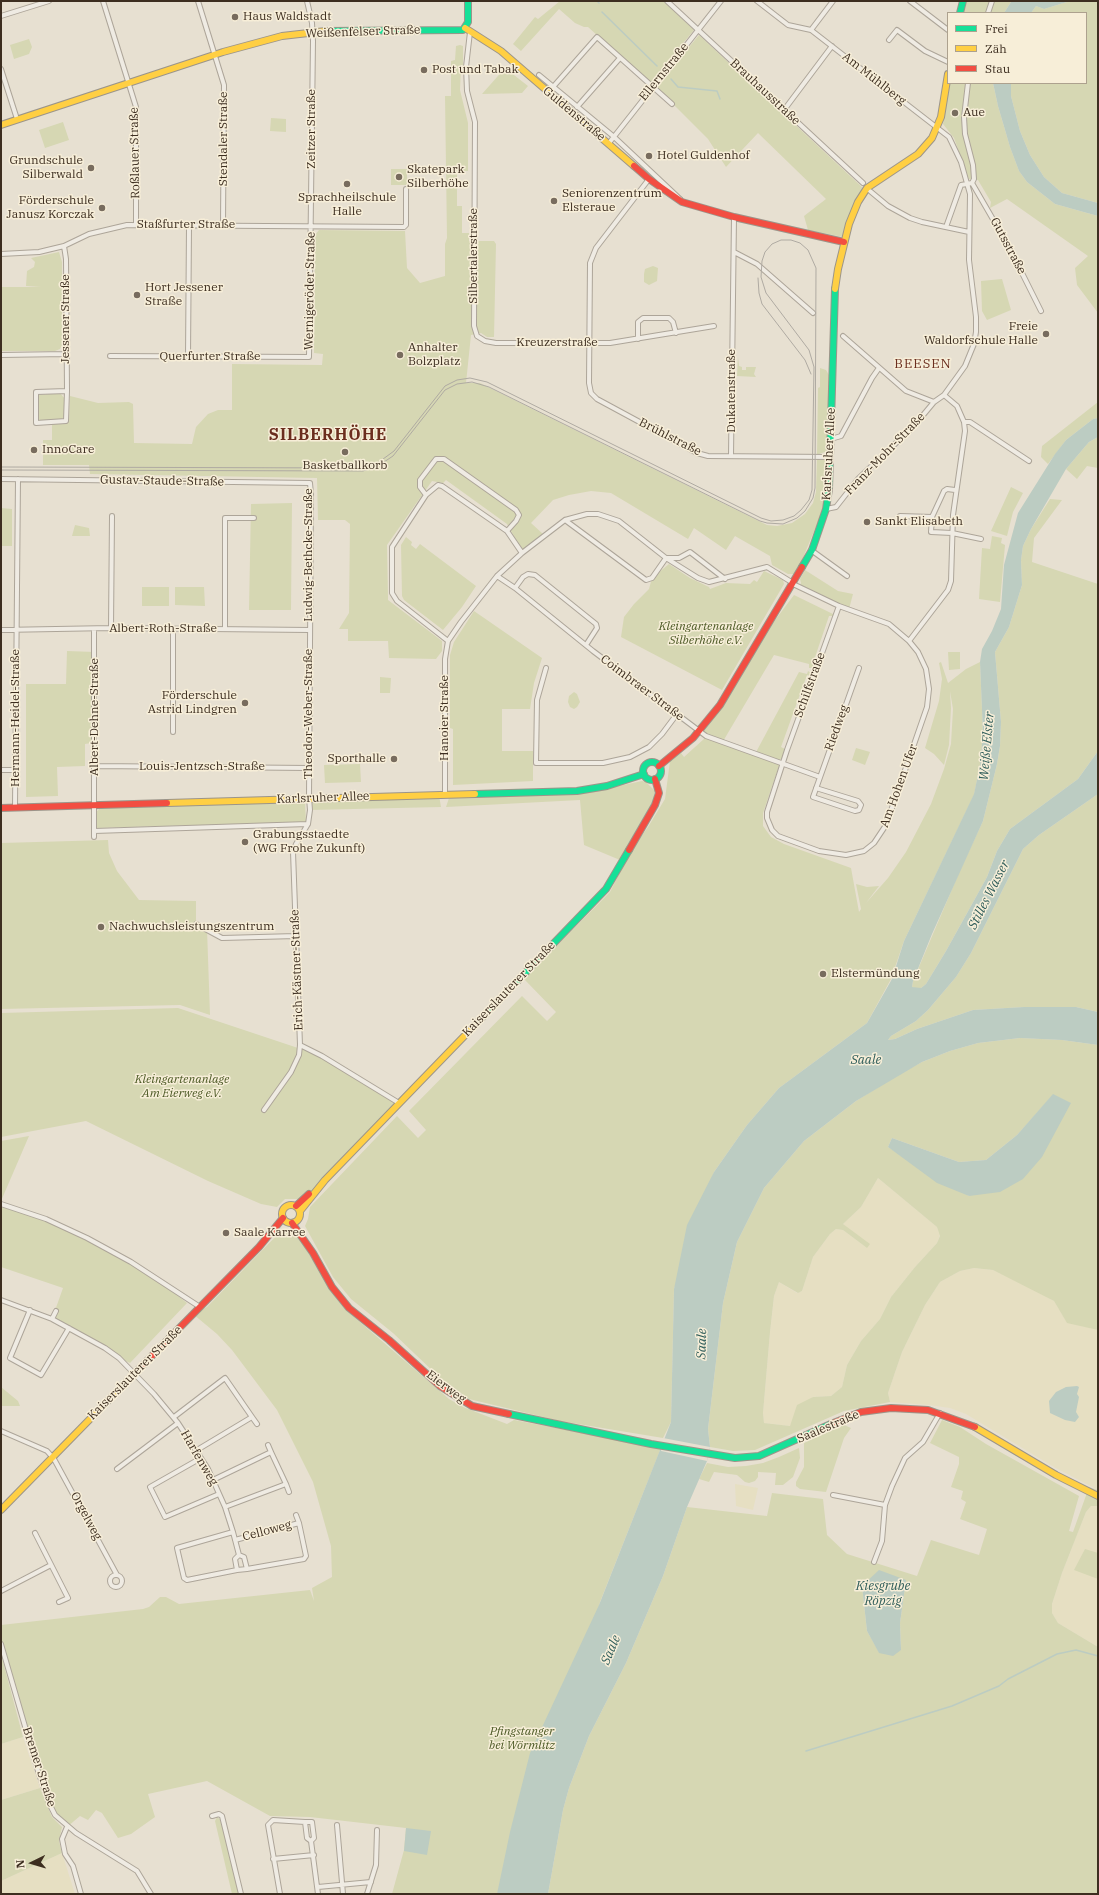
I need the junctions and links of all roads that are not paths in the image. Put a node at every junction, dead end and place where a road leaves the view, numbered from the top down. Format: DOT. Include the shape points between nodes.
graph roads {
  1 [pos="49,1"];
  2 [pos="103,1"];
  3 [pos="198,1"];
  4 [pos="307,1"];
  5 [pos="468,1"];
  6 [pos="667,1"];
  7 [pos="721,1"];
  8 [pos="757,1"];
  9 [pos="833,1"];
  10 [pos="910,1"];
  11 [pos="963,1"];
  12 [pos="992,1"];
  13 [pos="960,12"];
  14 [pos="988,12"];
  15 [pos="1,16"];
  16 [pos="465,28"];
  17 [pos="698,29"];
  18 [pos="947,29"];
  19 [pos="811,30"];
  20 [pos="313,32"];
  21 [pos="470,32"];
  22 [pos="889,40"];
  23 [pos="832,46"];
  24 [pos="215,54"];
  25 [pos="620,58"];
  26 [pos="947,62"];
  27 [pos="1,69"];
  28 [pos="539,75"];
  29 [pos="947,80"];
  30 [pos="129,83"];
  31 [pos="968,84"];
  32 [pos="653,86"];
  33 [pos="553,87"];
  34 [pos="672,104"];
  35 [pos="577,107"];
  36 [pos="784,110"];
  37 [pos="17,119"];
  38 [pos="1,125"];
  39 [pos="937,128"];
  40 [pos="613,136"];
  41 [pos="608,143"];
  42 [pos="648,179"];
  43 [pos="863,183"];
  44 [pos="967,183"];
  45 [pos="972,183"];
  46 [pos="406,189"];
  47 [pos="870,191"];
  48 [pos="682,202"];
  49 [pos="734,217"];
  50 [pos="223,224"];
  51 [pos="136,225"];
  52 [pos="189,226"];
  53 [pos="311,226"];
  54 [pos="946,227"];
  55 [pos="969,232"];
  56 [pos="844,242"];
  57 [pos="64,246"];
  58 [pos="734,252"];
  59 [pos="1,254"];
  60 [pos="1041,311"];
  61 [pos="813,313"];
  62 [pos="714,326"];
  63 [pos="676,333"];
  64 [pos="477,336"];
  65 [pos="843,336"];
  66 [pos="638,339"];
  67 [pos="590,343"];
  68 [pos="66,354"];
  69 [pos="1,355"];
  70 [pos="110,356"];
  71 [pos="188,357"];
  72 [pos="309,357"];
  73 [pos="879,368"];
  74 [pos="67,391"];
  75 [pos="944,395"];
  76 [pos="934,402"];
  77 [pos="964,422"];
  78 [pos="831,439"];
  79 [pos="732,456"];
  80 [pos="831,457"];
  81 [pos="1029,461"];
  82 [pos="1,479"];
  83 [pos="18,479"];
  84 [pos="306,482"];
  85 [pos="955,490"];
  86 [pos="426,495"];
  87 [pos="826,509"];
  88 [pos="112,516"];
  89 [pos="900,516"];
  90 [pos="932,517"];
  91 [pos="254,518"];
  92 [pos="565,520"];
  93 [pos="507,531"];
  94 [pos="952,533"];
  95 [pos="981,539"];
  96 [pos="811,550"];
  97 [pos="522,553"];
  98 [pos="666,558"];
  99 [pos="497,576"];
  100 [pos="847,576"];
  101 [pos="725,579"];
  102 [pos="793,583"];
  103 [pos="515,588"];
  104 [pos="839,606"];
  105 [pos="111,628"];
  106 [pos="94,629"];
  107 [pos="173,629"];
  108 [pos="225,629"];
  109 [pos="1,630"];
  110 [pos="17,630"];
  111 [pos="310,630"];
  112 [pos="910,641"];
  113 [pos="448,642"];
  114 [pos="586,645"];
  115 [pos="546,668"];
  116 [pos="859,668"];
  117 [pos="677,714"];
  118 [pos="699,731"];
  119 [pos="173,732"];
  120 [pos="783,764"];
  121 [pos="95,766"];
  122 [pos="659,766"];
  123 [pos="309,768"];
  124 [pos="1,770"];
  125 [pos="15,770"];
  126 [pos="644,774"];
  127 [pos="820,777"];
  128 [pos="655,779"];
  129 [pos="816,788"];
  130 [pos="445,794"];
  131 [pos="309,798"];
  132 [pos="94,805"];
  133 [pos="15,807"];
  134 [pos="1,808"];
  135 [pos="308,824"];
  136 [pos="94,831"];
  137 [pos="94,837"];
  138 [pos="196,924"];
  139 [pos="296,936"];
  140 [pos="300,1045"];
  141 [pos="399,1103"];
  142 [pos="264,1110"];
  143 [pos="326,1180"];
  144 [pos="1,1204"];
  145 [pos="296,1206"];
  146 [pos="300,1211"];
  147 [pos="283,1218"];
  148 [pos="299,1220"];
  149 [pos="290,1223"];
  150 [pos="269,1236"];
  151 [pos="313,1253"];
  152 [pos="1,1300"];
  153 [pos="200,1307"];
  154 [pos="30,1310"];
  155 [pos="56,1311"];
  156 [pos="52,1319"];
  157 [pos="69,1328"];
  158 [pos="135,1374"];
  159 [pos="940,1413"];
  160 [pos="174,1417"];
  161 [pos="252,1417"];
  162 [pos="178,1423"];
  163 [pos="257,1424"];
  164 [pos="1,1431"];
  165 [pos="268,1445"];
  166 [pos="197,1450"];
  167 [pos="272,1452"];
  168 [pos="718,1456"];
  169 [pos="53,1457"];
  170 [pos="201,1458"];
  171 [pos="117,1469"];
  172 [pos="213,1480"];
  173 [pos="286,1484"];
  174 [pos="289,1492"];
  175 [pos="219,1494"];
  176 [pos="833,1495"];
  177 [pos="1098,1496"];
  178 [pos="885,1505"];
  179 [pos="225,1507"];
  180 [pos="1,1510"];
  181 [pos="296,1515"];
  182 [pos="299,1523"];
  183 [pos="233,1532"];
  184 [pos="35,1533"];
  185 [pos="235,1540"];
  186 [pos="239,1555"];
  187 [pos="874,1562"];
  188 [pos="51,1565"];
  189 [pos="247,1569"];
  190 [pos="237,1570"];
  191 [pos="117,1576"];
  192 [pos="1,1590"];
  193 [pos="59,1602"];
  194 [pos="1,1644"];
  195 [pos="212,1816"];
  196 [pos="305,1822"];
  197 [pos="337,1825"];
  198 [pos="67,1826"];
  199 [pos="377,1830"];
  200 [pos="311,1840"];
  201 [pos="314,1855"];
  202 [pos="273,1859"];
  203 [pos="371,1882"];
  204 [pos="342,1885"];
  205 [pos="318,1887"];
  206 [pos="80,1894"];
  207 [pos="150,1894"];
  208 [pos="241,1894"];
  209 [pos="280,1894"];
  210 [pos="318,1894"];
  211 [pos="343,1894"];
  212 [pos="367,1894"];
  1 -- 15 [label="street"];
  2 -- 30 [label="street, Roßlauer Straße"];
  3 -- 24 [label="street"];
  4 -- 20 [label="street, Zeitzer Straße"];
  5 -- 16 [label="street" via="468,22"];
  6 -- 17 [label="street, Brauhausstraße"];
  7 -- 17 [label="street, Ellernstraße"];
  8 -- 19 [label="street, Am Mühlberg" via="788,25"];
  9 -- 19 [label="street"];
  10 -- 18 [label="street"];
  11 -- 13 [label="street"];
  12 -- 14 [label="street"];
  16 -- 20 [label="street, Weißenfelser Straße" via="458,31"];
  16 -- 21 [label="street, Guldenstraße"];
  17 -- 32 [label="street, Ellernstraße"];
  17 -- 36 [label="street, Brauhausstraße"];
  19 -- 23 [label="street, Am Mühlberg"];
  20 -- 24 [label="street, Weißenfelser Straße" via="263,40"];
  20 -- 53 [label="street, Zeitzer Straße"];
  21 -- 41 [label="street, Guldenstraße" via="501,51"];
  21 -- 64 [label="street, Silbertalerstraße" via="466,68 467,92 475,122 474,326"];
  22 -- 26 [label="street" via="897,30 925,52"];
  23 -- 36 [label="street"];
  23 -- 39 [label="street, Am Mühlberg"];
  24 -- 30 [label="street, Weißenfelser Straße"];
  24 -- 50 [label="street, Stendaler Straße" via="224,84"];
  25 -- 32 [label="street"];
  25 -- 33 [label="street" via="597,37"];
  25 -- 35 [label="street"];
  27 -- 37 [label="street"];
  28 -- 33 [label="street, Guldenstraße"];
  29 -- 39 [label="street, Karlsruher Allee"];
  30 -- 37 [label="street, Weißenfelser Straße"];
  30 -- 51 [label="street, Roßlauer Straße" via="136,107"];
  31 -- 45 [label="street" via="964,117 965,134 973,165"];
  32 -- 34 [label="street"];
  32 -- 40 [label="street, Ellernstraße"];
  33 -- 35 [label="street, Guldenstraße"];
  35 -- 40 [label="street, Guldenstraße"];
  36 -- 43 [label="street, Brauhausstraße"];
  37 -- 38 [label="street, Weißenfelser Straße"];
  39 -- 44 [label="street, Am Mühlberg" via="949,137 961,162"];
  39 -- 56 [label="street, Karlsruher Allee" via="918,154 867,188 855,207"];
  40 -- 41 [label="street, Ellernstraße"];
  40 -- 48 [label="street, Guldenstraße"];
  41 -- 42 [label="street, Guldenstraße"];
  42 -- 48 [label="street, Guldenstraße"];
  42 -- 67 [label="street, Brühlstraße" via="593,254 590,264"];
  44 -- 45 [label="street"];
  44 -- 54 [label="street" via="960,187"];
  44 -- 55 [label="street, Am Mühlberg"];
  45 -- 60 [label="street, Gutsstraße" via="1009,247"];
  46 -- 53 [label="street, Staßfurter Straße" via="404,226"];
  47 -- 54 [label="street" via="888,206 910,218"];
  48 -- 49 [label="street, Guldenstraße"];
  49 -- 56 [label="street, Guldenstraße"];
  49 -- 58 [label="street"];
  50 -- 52 [label="street, Staßfurter Straße"];
  50 -- 53 [label="street, Staßfurter Straße"];
  51 -- 52 [label="street, Staßfurter Straße"];
  51 -- 57 [label="street, Staßfurter Straße" via="114,227 89,234"];
  52 -- 71 [label="street"];
  53 -- 72 [label="street, Wernigeröder Straße"];
  54 -- 55 [label="street"];
  55 -- 75 [label="street, Franz-Mohr-Straße" via="976,332 965,366"];
  56 -- 78 [label="street, Karlsruher Allee" via="833,307"];
  57 -- 59 [label="street, Staßfurter Straße" via="39,252"];
  57 -- 68 [label="street, Jessener Straße"];
  58 -- 61 [label="street" via="758,264"];
  58 -- 79 [label="street, Dukatenstraße"];
  62 -- 63 [label="street, Kreuzerstraße"];
  63 -- 66 [label="street, Kreuzerstraße"];
  63 -- 66 [label="street" via="669,318 643,318 638,322"];
  64 -- 67 [label="street, Kreuzerstraße" via="496,343"];
  65 -- 73 [label="street"];
  66 -- 67 [label="street, Kreuzerstraße"];
  67 -- 79 [label="street, Brühlstraße" via="589,383 591,393 597,400 697,453 708,456"];
  68 -- 69 [label="street"];
  68 -- 74 [label="street, Jessener Straße"];
  70 -- 71 [label="street, Querfurter Straße"];
  71 -- 72 [label="street, Querfurter Straße"];
  73 -- 76 [label="street" via="906,391"];
  73 -- 78 [label="street" via="841,436"];
  74 -- 74 [label="street, Jessener Straße" via="36,392 36,423 66,421"];
  75 -- 76 [label="street, Franz-Mohr-Straße"];
  75 -- 77 [label="street" via="958,406"];
  76 -- 87 [label="street, Franz-Mohr-Straße" via="914,426 858,479 836,507"];
  77 -- 81 [label="street" via="970,422"];
  77 -- 85 [label="street" via="964,443"];
  78 -- 80 [label="street, Karlsruher Allee"];
  79 -- 80 [label="street, Brühlstraße"];
  80 -- 87 [label="street, Karlsruher Allee"];
  82 -- 83 [label="street, Gustav-Staude-Straße"];
  83 -- 84 [label="street, Gustav-Staude-Straße"];
  83 -- 110 [label="street, Hermann-Heidel-Straße"];
  84 -- 111 [label="street, Ludwig-Bethcke-Straße" via="310,483 311,494"];
  85 -- 90 [label="street" via="944,491"];
  85 -- 94 [label="street"];
  86 -- 93 [label="street" via="438,485 442,486"];
  86 -- 93 [label="street" via="420,487 420,480 434,460 444,459 516,510 519,515"];
  86 -- 113 [label="street" via="392,547 392,593 397,601"];
  87 -- 96 [label="street, Karlsruher Allee"];
  88 -- 105 [label="street"];
  89 -- 90 [label="street"];
  90 -- 94 [label="street" via="931,532"];
  91 -- 108 [label="street" via="225,518"];
  92 -- 97 [label="street, Hanoier Straße"];
  92 -- 98 [label="street, Hanoier Straße" via="587,514 607,516 619,521"];
  92 -- 98 [label="street" via="646,580 652,578"];
  93 -- 97 [label="street"];
  94 -- 95 [label="street"];
  94 -- 112 [label="street" via="952,581"];
  96 -- 100 [label="street"];
  96 -- 102 [label="street, Karlsruher Allee"];
  97 -- 99 [label="street, Hanoier Straße"];
  98 -- 101 [label="street, Hanoier Straße" via="709,582"];
  98 -- 101 [label="street" via="679,558 690,552"];
  99 -- 103 [label="street, Coimbraer Straße"];
  99 -- 113 [label="street, Hanoier Straße"];
  101 -- 102 [label="street, Hanoier Straße" via="767,567"];
  102 -- 104 [label="street, Am Hohen Ufer"];
  102 -- 118 [label="street, Karlsruher Allee" via="738,677"];
  103 -- 114 [label="street, Coimbraer Straße"];
  103 -- 114 [label="street" via="523,577 528,574 534,575 596,624 597,628"];
  104 -- 112 [label="street, Am Hohen Ufer" via="889,624"];
  104 -- 120 [label="street, Schilfstraße"];
  105 -- 106 [label="street, Albert-Roth-Straße"];
  105 -- 107 [label="street, Albert-Roth-Straße"];
  106 -- 110 [label="street, Albert-Roth-Straße"];
  106 -- 121 [label="street, Albert-Dehne-Straße"];
  107 -- 108 [label="street, Albert-Roth-Straße"];
  107 -- 119 [label="street"];
  108 -- 111 [label="street, Albert-Roth-Straße"];
  109 -- 110 [label="street, Albert-Roth-Straße"];
  110 -- 125 [label="street, Hermann-Heidel-Straße"];
  111 -- 123 [label="street, Theodor-Weber-Straße"];
  112 -- 120 [label="street, Am Hohen Ufer" via="926,670 929,689 927,707 882,833 874,844 864,851 839,855 819,851 778,836 768,823 767,812"];
  113 -- 130 [label="street, Hanoier Straße" via="445,659"];
  114 -- 117 [label="street, Coimbraer Straße"];
  115 -- 117 [label="street" via="537,700 536,763 603,763 630,758 649,747"];
  116 -- 127 [label="street, Riedweg"];
  117 -- 118 [label="street, Coimbraer Straße"];
  118 -- 120 [label="street" via="743,751"];
  118 -- 122 [label="street, Karlsruher Allee"];
  120 -- 127 [label="street"];
  121 -- 123 [label="street, Louis-Jentzsch-Straße"];
  121 -- 132 [label="street, Albert-Dehne-Straße"];
  122 -- 126 [label="street" via="654,762 646,764"];
  122 -- 128 [label="street" via="660,774"];
  123 -- 131 [label="street, Theodor-Weber-Straße"];
  124 -- 125 [label="street"];
  125 -- 133 [label="street, Hermann-Heidel-Straße"];
  126 -- 128 [label="street" via="647,778"];
  126 -- 130 [label="street, Karlsruher Allee" via="588,790"];
  127 -- 129 [label="street, Riedweg"];
  128 -- 141 [label="street, Kaiserslauterer Straße" via="659,793 655,805 606,890"];
  129 -- 129 [label="street" via="813,797 855,811 859,810 861,804 858,801"];
  130 -- 131 [label="street, Karlsruher Allee"];
  131 -- 132 [label="street, Karlsruher Allee"];
  131 -- 135 [label="street, Erich-Kästner-Straße"];
  132 -- 133 [label="street, Karlsruher Allee"];
  132 -- 136 [label="street, Albert-Dehne-Straße"];
  133 -- 134 [label="street, Karlsruher Allee"];
  135 -- 136 [label="street"];
  135 -- 139 [label="street, Erich-Kästner-Straße" via="293,852"];
  136 -- 137 [label="street, Albert-Dehne-Straße"];
  138 -- 139 [label="street" via="222,938"];
  139 -- 140 [label="street, Erich-Kästner-Straße"];
  140 -- 141 [label="street"];
  140 -- 142 [label="street, Erich-Kästner-Straße" via="299,1055 291,1072"];
  141 -- 143 [label="street, Kaiserslauterer Straße"];
  143 -- 145 [label="street, Kaiserslauterer Straße"];
  143 -- 146 [label="street, Kaiserslauterer Straße"];
  144 -- 153 [label="street" via="46,1219 87,1238 131,1262"];
  145 -- 146 [label="street"];
  145 -- 147 [label="street" via="284,1208"];
  146 -- 148 [label="street"];
  147 -- 149 [label="street"];
  147 -- 150 [label="street, Kaiserslauterer Straße"];
  148 -- 149 [label="street"];
  148 -- 151 [label="street, Eierweg"];
  149 -- 150 [label="street, Kaiserslauterer Straße"];
  149 -- 151 [label="street, Eierweg" via="297,1228"];
  150 -- 153 [label="street, Kaiserslauterer Straße"];
  151 -- 168 [label="street, Eierweg" via="332,1287 349,1308 440,1386 462,1401 483,1410"];
  152 -- 154 [label="street, Harfenweg"];
  153 -- 158 [label="street, Kaiserslauterer Straße"];
  154 -- 156 [label="street, Harfenweg"];
  154 -- 157 [label="street" via="10,1358 41,1375"];
  155 -- 156 [label="street"];
  156 -- 157 [label="street, Harfenweg"];
  157 -- 158 [label="street, Harfenweg" via="105,1348"];
  158 -- 160 [label="street, Harfenweg"];
  158 -- 169 [label="street, Kaiserslauterer Straße"];
  159 -- 168 [label="street, Saalestraße" via="903,1408 861,1412 765,1454 746,1458"];
  159 -- 177 [label="street, Saalestraße" via="971,1425 1062,1479"];
  159 -- 178 [label="street" via="923,1442 905,1458"];
  160 -- 161 [label="street" via="225,1378"];
  160 -- 162 [label="street, Harfenweg"];
  161 -- 163 [label="street"];
  161 -- 166 [label="street"];
  162 -- 166 [label="street, Harfenweg"];
  162 -- 171 [label="street"];
  164 -- 169 [label="street"];
  165 -- 167 [label="street"];
  166 -- 170 [label="street, Harfenweg"];
  167 -- 172 [label="street"];
  167 -- 173 [label="street"];
  169 -- 180 [label="street, Kaiserslauterer Straße"];
  169 -- 191 [label="street, Orgelweg"];
  170 -- 172 [label="street, Harfenweg"];
  170 -- 175 [label="street" via="150,1487 165,1517"];
  172 -- 175 [label="street, Harfenweg"];
  173 -- 174 [label="street"];
  173 -- 179 [label="street"];
  175 -- 179 [label="street, Harfenweg"];
  176 -- 178 [label="street"];
  178 -- 187 [label="street" via="882,1541"];
  179 -- 183 [label="street, Harfenweg"];
  181 -- 182 [label="street, Celloweg"];
  182 -- 185 [label="street, Celloweg"];
  182 -- 189 [label="street, Celloweg" via="306,1556 304,1559"];
  183 -- 185 [label="street, Harfenweg"];
  183 -- 190 [label="street" via="177,1548 184,1578 188,1580"];
  184 -- 188 [label="street"];
  185 -- 186 [label="street, Harfenweg"];
  186 -- 189 [label="street, Harfenweg" via="244,1557"];
  186 -- 190 [label="street, Harfenweg" via="235,1559"];
  188 -- 192 [label="street"];
  188 -- 193 [label="street" via="68,1598"];
  189 -- 190 [label="street"];
  194 -- 198 [label="street, Bremer Straße" via="49,1803"];
  195 -- 208 [label="street" via="222,1816"];
  196 -- 200 [label="street" via="307,1838"];
  196 -- 200 [label="street" via="312,1822 314,1838"];
  196 -- 202 [label="street" via="273,1820 268,1825"];
  197 -- 204 [label="street"];
  198 -- 206 [label="street" via="62,1840 65,1854 73,1866"];
  198 -- 207 [label="street, Bremer Straße" via="137,1871"];
  199 -- 203 [label="street" via="376,1865"];
  200 -- 201 [label="street"];
  201 -- 202 [label="street"];
  201 -- 205 [label="street"];
  202 -- 209 [label="street"];
  203 -- 204 [label="street"];
  203 -- 212 [label="street"];
  204 -- 205 [label="street"];
  204 -- 211 [label="street"];
  205 -- 210 [label="street"];
}
